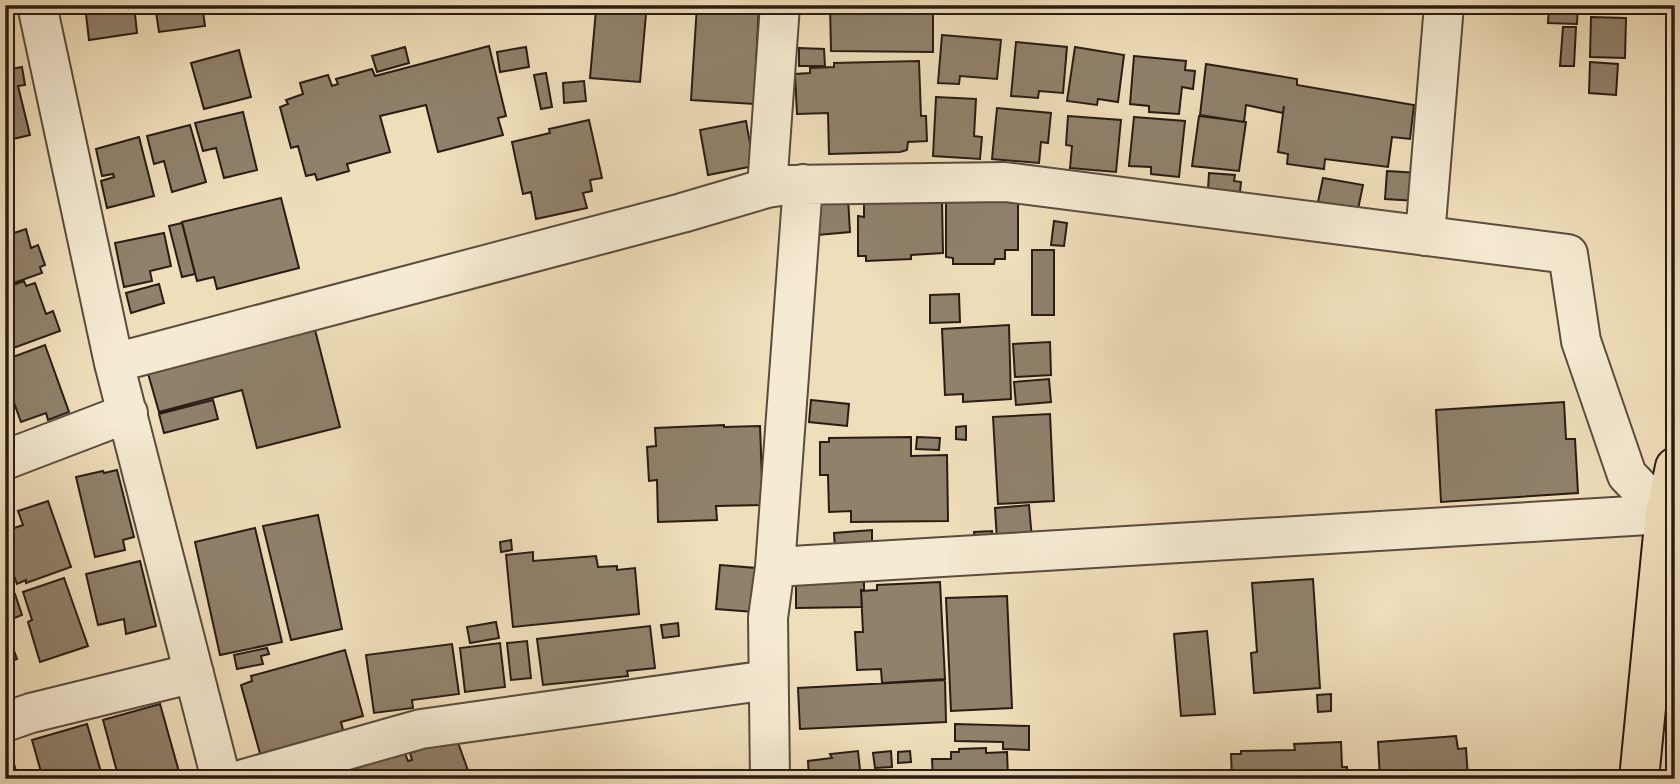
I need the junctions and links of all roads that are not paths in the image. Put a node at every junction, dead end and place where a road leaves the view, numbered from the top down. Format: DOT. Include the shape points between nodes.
graph roads {
  1 [pos="37,5"];
  2 [pos="780,5"];
  3 [pos="1444,5"];
  4 [pos="785,186"];
  5 [pos="1425,236"];
  6 [pos="114,363"];
  7 [pos="128,413"];
  8 [pos="5,460"];
  9 [pos="1675,467"];
  10 [pos="1665,514"];
  11 [pos="775,567"];
  12 [pos="194,673"];
  13 [pos="768,680"];
  14 [pos="5,722"];
  15 [pos="221,779"];
  16 [pos="244,779"];
  17 [pos="770,779"];
  18 [pos="1639,779"];
  1 -- 6 [label="street"];
  2 -- 4 [label="street"];
  3 -- 5 [label="street"];
  4 -- 5 [label="street" via="1005,182"];
  4 -- 6 [label="street"];
  4 -- 11 [label="street"];
  5 -- 10 [label="street" via="1569,254 1581,341 1627,475"];
  6 -- 7 [label="street"];
  7 -- 8 [label="street"];
  7 -- 12 [label="street"];
  9 -- 10 [label="highway"];
  10 -- 11 [label="street"];
  10 -- 18 [label="highway"];
  11 -- 13 [label="street" via="768,618"];
  12 -- 14 [label="street"];
  12 -- 15 [label="street"];
  13 -- 16 [label="street" via="421,729"];
  13 -- 17 [label="street"];
}
